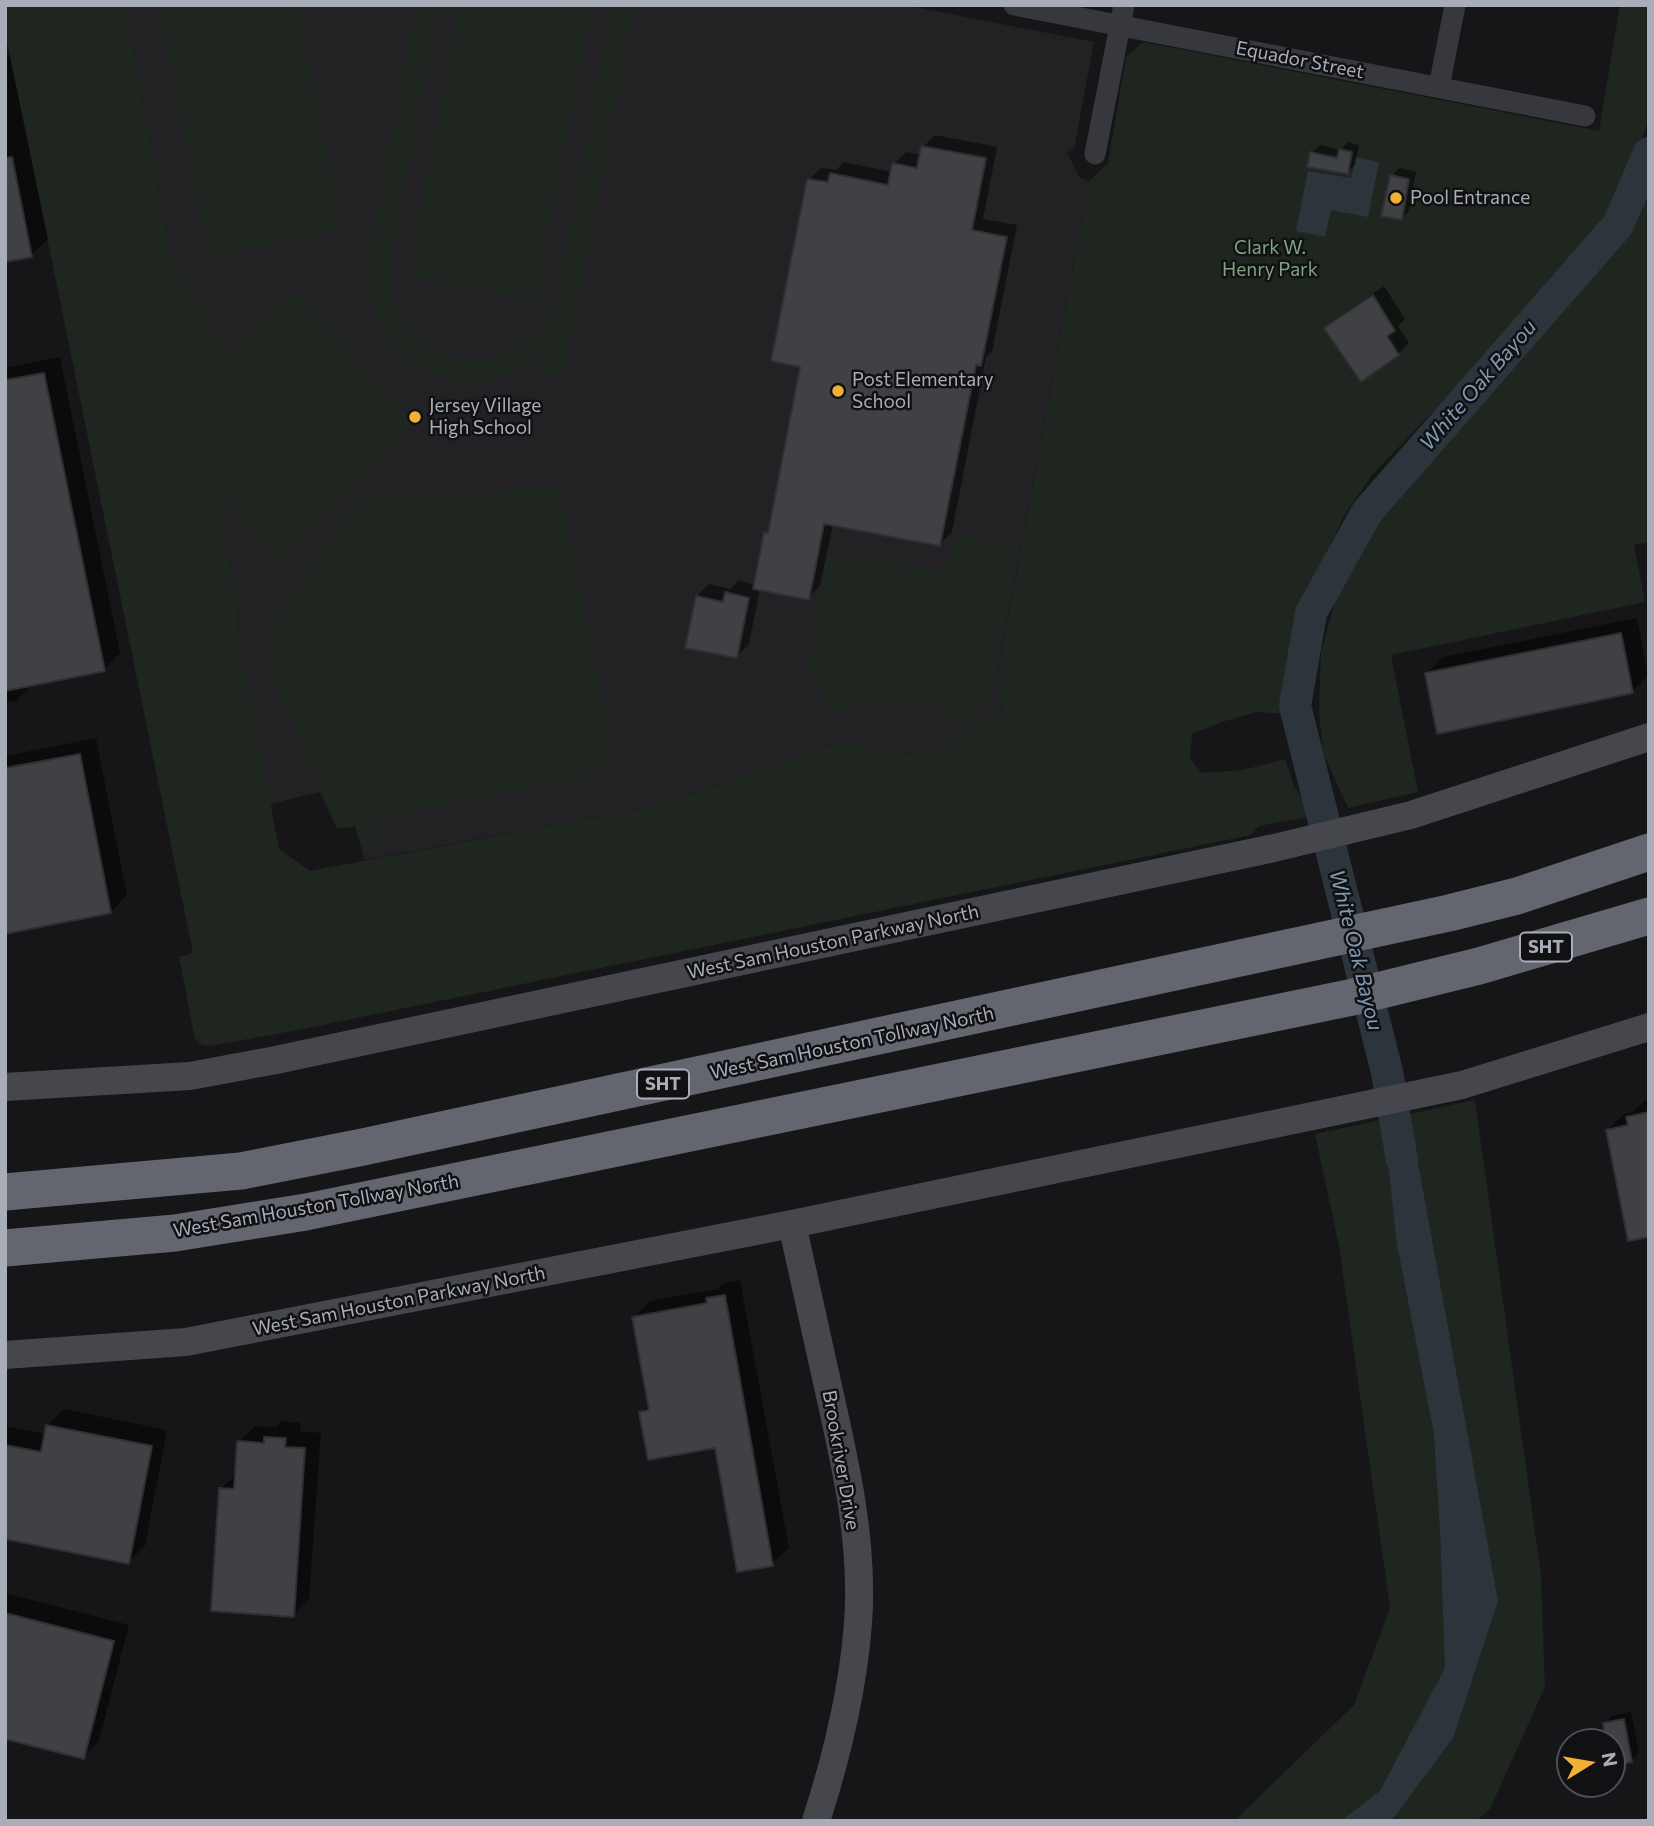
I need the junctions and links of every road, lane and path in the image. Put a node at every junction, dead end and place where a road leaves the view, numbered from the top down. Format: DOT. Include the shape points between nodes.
graph roads {
  1 [pos="1014,5"];
  2 [pos="1455,5"];
  3 [pos="1122,15"];
  4 [pos="1439,87"];
  5 [pos="1585,116"];
  6 [pos="1096,154"];
  7 [pos="1649,737"];
  8 [pos="1649,852"];
  9 [pos="1649,916"];
  10 [pos="1649,1027"];
  11 [pos="8,1087"];
  12 [pos="5,1192"];
  13 [pos="792,1224"];
  14 [pos="10,1248"];
  15 [pos="9,1352"];
  16 [pos="816,1821"];
  1 -- 3 [label="street, Equador Street"];
  2 -- 4 [label="street"];
  3 -- 4 [label="street, Equador Street"];
  3 -- 6 [label="street"];
  4 -- 5 [label="street, Equador Street"];
  7 -- 11 [label="main road, West Sam Houston Parkway North" via="1411,815 1274,848 276,1060 190,1076"];
  8 -- 12 [label="highway, West Sam Houston Tollway North / SHT" via="1517,896 1449,913 255,1169"];
  9 -- 14 [label="highway, West Sam Houston Tollway North / SHT" via="1443,976 1301,1008 294,1214 175,1233"];
  10 -- 13 [label="main road, West Sam Houston Parkway North" via="1462,1085"];
  13 -- 15 [label="main road, West Sam Houston Parkway North" via="186,1342"];
  13 -- 16 [label="main road, Brookriver Drive" via="843,1452 857,1561 858,1620 846,1714"];
}
